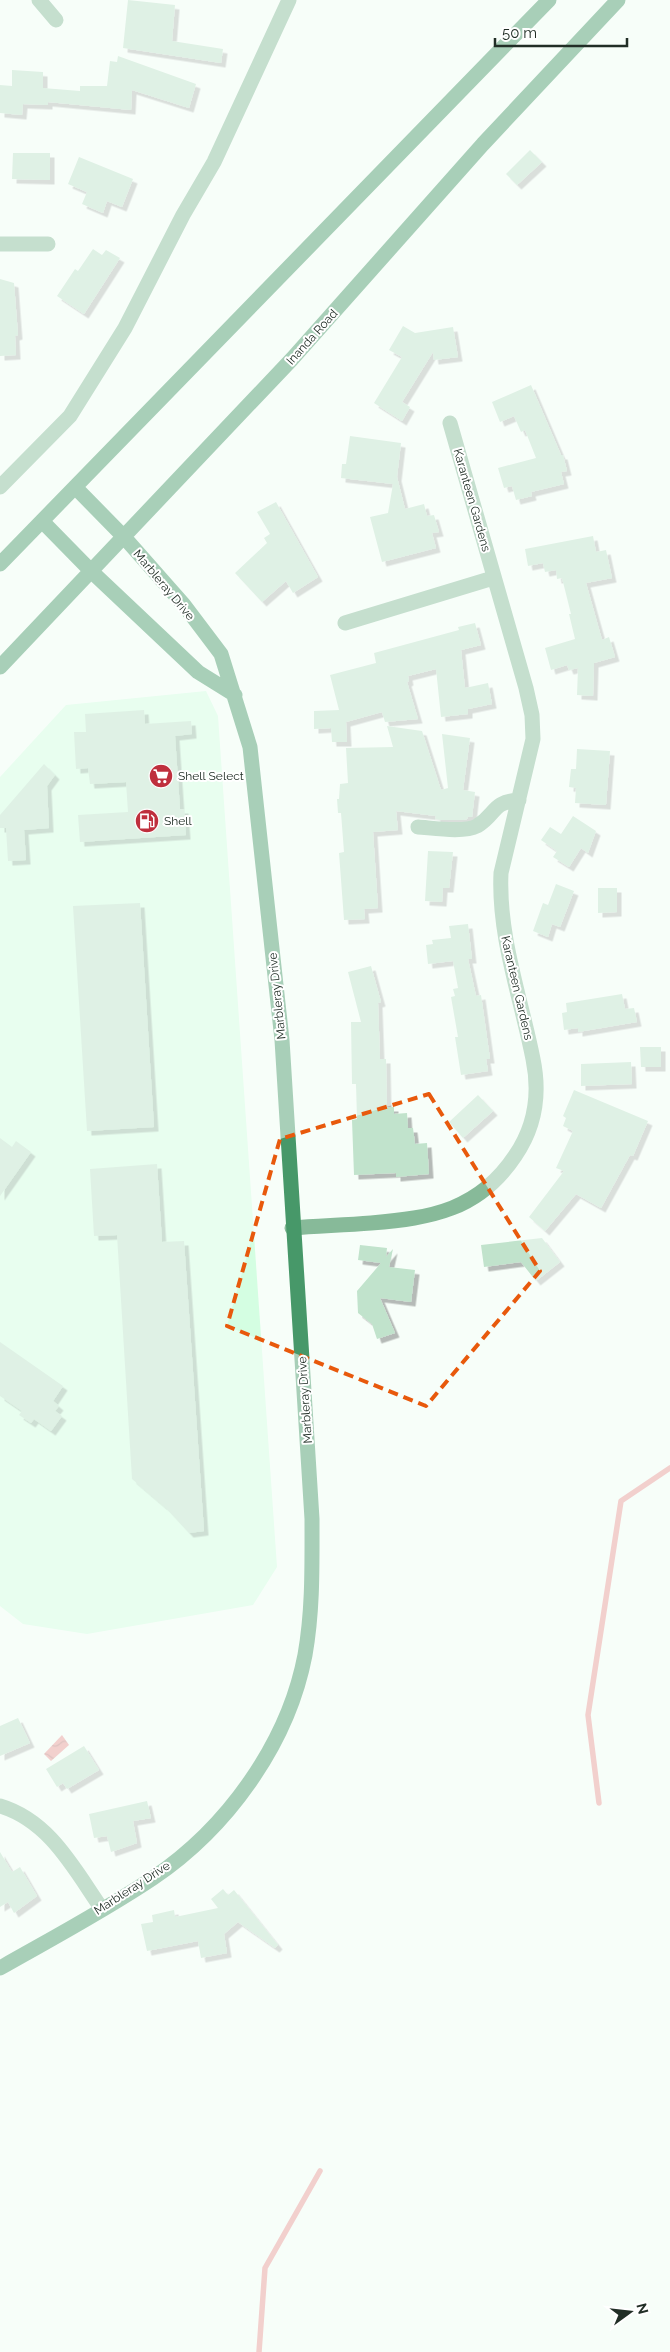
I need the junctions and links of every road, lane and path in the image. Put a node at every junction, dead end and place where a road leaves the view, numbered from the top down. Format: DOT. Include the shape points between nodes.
graph roads {
  1 [pos="39,0"];
  2 [pos="289,0"];
  3 [pos="549,0"];
  4 [pos="618,0"];
  5 [pos="56,20"];
  6 [pos="0,244"];
  7 [pos="48,244"];
  8 [pos="450,423"];
  9 [pos="0,487"];
  10 [pos="75,487"];
  11 [pos="42,521"];
  12 [pos="124,538"];
  13 [pos="0,564"];
  14 [pos="92,572"];
  15 [pos="494,578"];
  16 [pos="345,623"];
  17 [pos="0,668"];
  18 [pos="235,695"];
  19 [pos="519,800"];
  20 [pos="418,828"];
  21 [pos="292,1228"];
  22 [pos="0,1806"];
  23 [pos="102,1909"];
  24 [pos="0,1968"];
  1 -- 5 [label="street"];
  2 -- 9 [label="street" via="214,162 182,215 125,328 70,416"];
  3 -- 10 [label="street"];
  4 -- 12 [label="street, Inanda Road" via="483,144 292,359"];
  6 -- 7 [label="street"];
  8 -- 15 [label="street, Karanteen Gardens"];
  10 -- 11 [label="street"];
  10 -- 12 [label="street, Marbleray Drive"];
  11 -- 13 [label="street"];
  11 -- 14 [label="street"];
  12 -- 14 [label="street, Inanda Road"];
  12 -- 18 [label="street, Marbleray Drive" via="184,605 221,654"];
  14 -- 17 [label="street, Inanda Road"];
  14 -- 18 [label="street" via="198,672"];
  15 -- 16 [label="street"];
  15 -- 19 [label="street, Karanteen Gardens" via="532,715 533,739"];
  18 -- 21 [label="street, Marbleray Drive" via="250,747 263,861 282,1040"];
  19 -- 20 [label="street" via="501,803 476,827"];
  19 -- 21 [label="street, Karanteen Gardens" via="500,886 504,931 536,1076 534,1113 520,1150 489,1188 444,1212 419,1219"];
  21 -- 23 [label="street, Marbleray Drive" via="312,1519 312,1582 307,1641 300,1675 291,1704 266,1756 223,1816 189,1850 154,1877"];
  22 -- 23 [label="street" via="25,1817 52,1838"];
  23 -- 24 [label="street, Marbleray Drive"];
}
